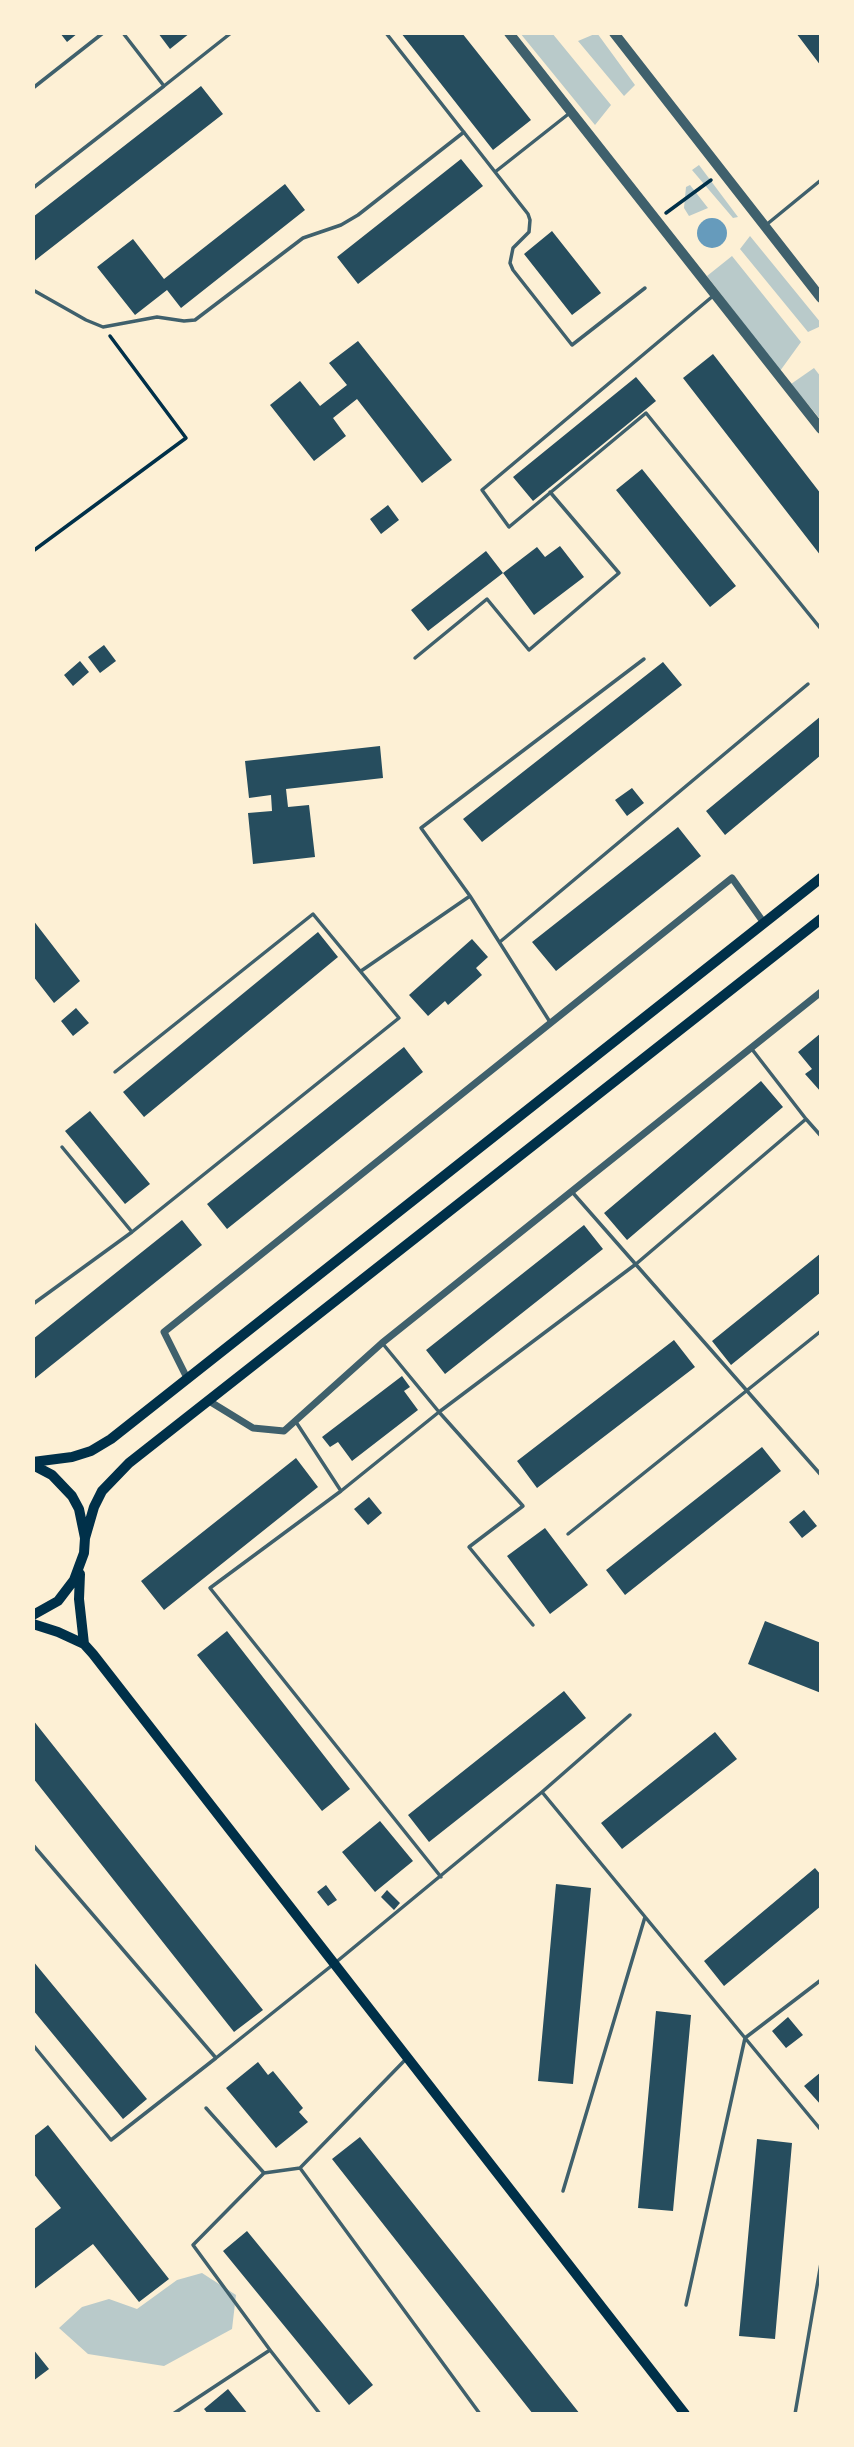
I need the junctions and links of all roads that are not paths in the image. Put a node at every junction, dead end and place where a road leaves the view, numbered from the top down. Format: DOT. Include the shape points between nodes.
graph roads {
  1 [pos="103,33"];
  2 [pos="123,33"];
  3 [pos="231,33"];
  4 [pos="386,33"];
  5 [pos="509,33"];
  6 [pos="618,35"];
  7 [pos="164,86"];
  8 [pos="33,88"];
  9 [pos="571,112"];
  10 [pos="464,132"];
  11 [pos="495,172"];
  12 [pos="821,180"];
  13 [pos="33,188"];
  14 [pos="765,226"];
  15 [pos="645,288"];
  16 [pos="33,290"];
  17 [pos="715,295"];
  18 [pos="821,298"];
  19 [pos="821,429"];
  20 [pos="550,492"];
  21 [pos="821,628"];
  22 [pos="415,658"];
  23 [pos="644,659"];
  24 [pos="808,684"];
  25 [pos="821,878"];
  26 [pos="470,896"];
  27 [pos="821,919"];
  28 [pos="764,923"];
  29 [pos="501,942"];
  30 [pos="361,971"];
  31 [pos="821,992"];
  32 [pos="551,1023"];
  33 [pos="751,1048"];
  34 [pos="115,1072"];
  35 [pos="806,1119"];
  36 [pos="821,1136"];
  37 [pos="62,1147"];
  38 [pos="571,1191"];
  39 [pos="132,1232"];
  40 [pos="636,1264"];
  41 [pos="33,1304"];
  42 [pos="821,1331"];
  43 [pos="382,1343"];
  44 [pos="187,1378"];
  45 [pos="747,1391"];
  46 [pos="209,1401"];
  47 [pos="439,1412"];
  48 [pos="295,1421"];
  49 [pos="33,1463"];
  50 [pos="821,1475"];
  51 [pos="341,1491"];
  52 [pos="568,1534"];
  53 [pos="85,1538"];
  54 [pos="80,1568"];
  55 [pos="33,1615"];
  56 [pos="33,1625"];
  57 [pos="533,1625"];
  58 [pos="84,1644"];
  59 [pos="630,1714"];
  60 [pos="542,1792"];
  61 [pos="33,1844"];
  62 [pos="441,1877"];
  63 [pos="645,1917"];
  64 [pos="335,1964"];
  65 [pos="821,1980"];
  66 [pos="745,2038"];
  67 [pos="33,2045"];
  68 [pos="408,2057"];
  69 [pos="216,2059"];
  70 [pos="205,2108"];
  71 [pos="821,2130"];
  72 [pos="300,2168"];
  73 [pos="264,2173"];
  74 [pos="563,2191"];
  75 [pos="821,2263"];
  76 [pos="686,2305"];
  77 [pos="270,2350"];
  78 [pos="679,2412"];
  79 [pos="173,2414"];
  80 [pos="320,2414"];
  81 [pos="480,2414"];
  82 [pos="795,2414"];
  1 -- 8 [label="lane"];
  2 -- 7 [label="lane"];
  3 -- 7 [label="lane"];
  4 -- 10 [label="lane"];
  5 -- 9 [label="street"];
  6 -- 14 [label="street"];
  7 -- 13 [label="lane"];
  9 -- 11 [label="lane"];
  9 -- 17 [label="street"];
  10 -- 11 [label="lane"];
  10 -- 16 [label="lane" via="358,215 297,242 200,318 157,317 103,327"];
  11 -- 15 [label="lane" via="530,220 529,232 511,252 513,270 572,345"];
  12 -- 14 [label="lane"];
  14 -- 18 [label="street"];
  17 -- 19 [label="street"];
  17 -- 20 [label="lane" via="482,490 509,527"];
  20 -- 21 [label="lane" via="646,413"];
  20 -- 22 [label="lane" via="619,573 529,650 487,599"];
  23 -- 26 [label="lane" via="421,828"];
  24 -- 29 [label="lane"];
  25 -- 28 [label="main road"];
  26 -- 29 [label="lane"];
  26 -- 30 [label="lane"];
  27 -- 46 [label="main road"];
  28 -- 32 [label="street" via="732,878"];
  28 -- 44 [label="main road"];
  29 -- 32 [label="lane"];
  30 -- 34 [label="lane" via="313,914"];
  30 -- 39 [label="lane" via="399,1018"];
  31 -- 33 [label="street"];
  32 -- 44 [label="street" via="164,1332"];
  33 -- 35 [label="lane"];
  33 -- 38 [label="street"];
  35 -- 36 [label="lane"];
  35 -- 40 [label="lane"];
  37 -- 39 [label="lane"];
  38 -- 40 [label="lane"];
  38 -- 43 [label="street"];
  39 -- 41 [label="lane"];
  40 -- 45 [label="lane"];
  40 -- 47 [label="lane"];
  42 -- 45 [label="lane"];
  43 -- 47 [label="lane"];
  43 -- 48 [label="street"];
  44 -- 49 [label="main road" via="91,1451"];
  45 -- 50 [label="lane"];
  45 -- 52 [label="lane"];
  46 -- 48 [label="street" via="253,1428 284,1431"];
  46 -- 53 [label="main road" via="114,1476 94,1507"];
  47 -- 51 [label="lane"];
  47 -- 57 [label="lane" via="523,1506 468,1547"];
  48 -- 51 [label="lane"];
  49 -- 53 [label="main road" via="72,1496"];
  51 -- 62 [label="lane" via="211,1588"];
  53 -- 54 [label="main road"];
  54 -- 55 [label="main road" via="58,1601"];
  54 -- 58 [label="main road"];
  56 -- 58 [label="main road"];
  58 -- 64 [label="main road"];
  59 -- 60 [label="lane"];
  60 -- 62 [label="lane"];
  60 -- 63 [label="lane"];
  61 -- 69 [label="lane"];
  62 -- 64 [label="lane"];
  63 -- 66 [label="lane"];
  63 -- 74 [label="lane"];
  64 -- 68 [label="main road"];
  64 -- 69 [label="lane"];
  65 -- 66 [label="lane"];
  66 -- 71 [label="lane"];
  66 -- 76 [label="lane"];
  67 -- 69 [label="lane" via="111,2140"];
  68 -- 72 [label="lane"];
  68 -- 78 [label="main road"];
  70 -- 73 [label="lane"];
  72 -- 73 [label="lane"];
  72 -- 81 [label="lane"];
  73 -- 77 [label="lane" via="193,2245"];
  75 -- 82 [label="lane"];
  77 -- 79 [label="lane"];
  77 -- 80 [label="lane"];
}
